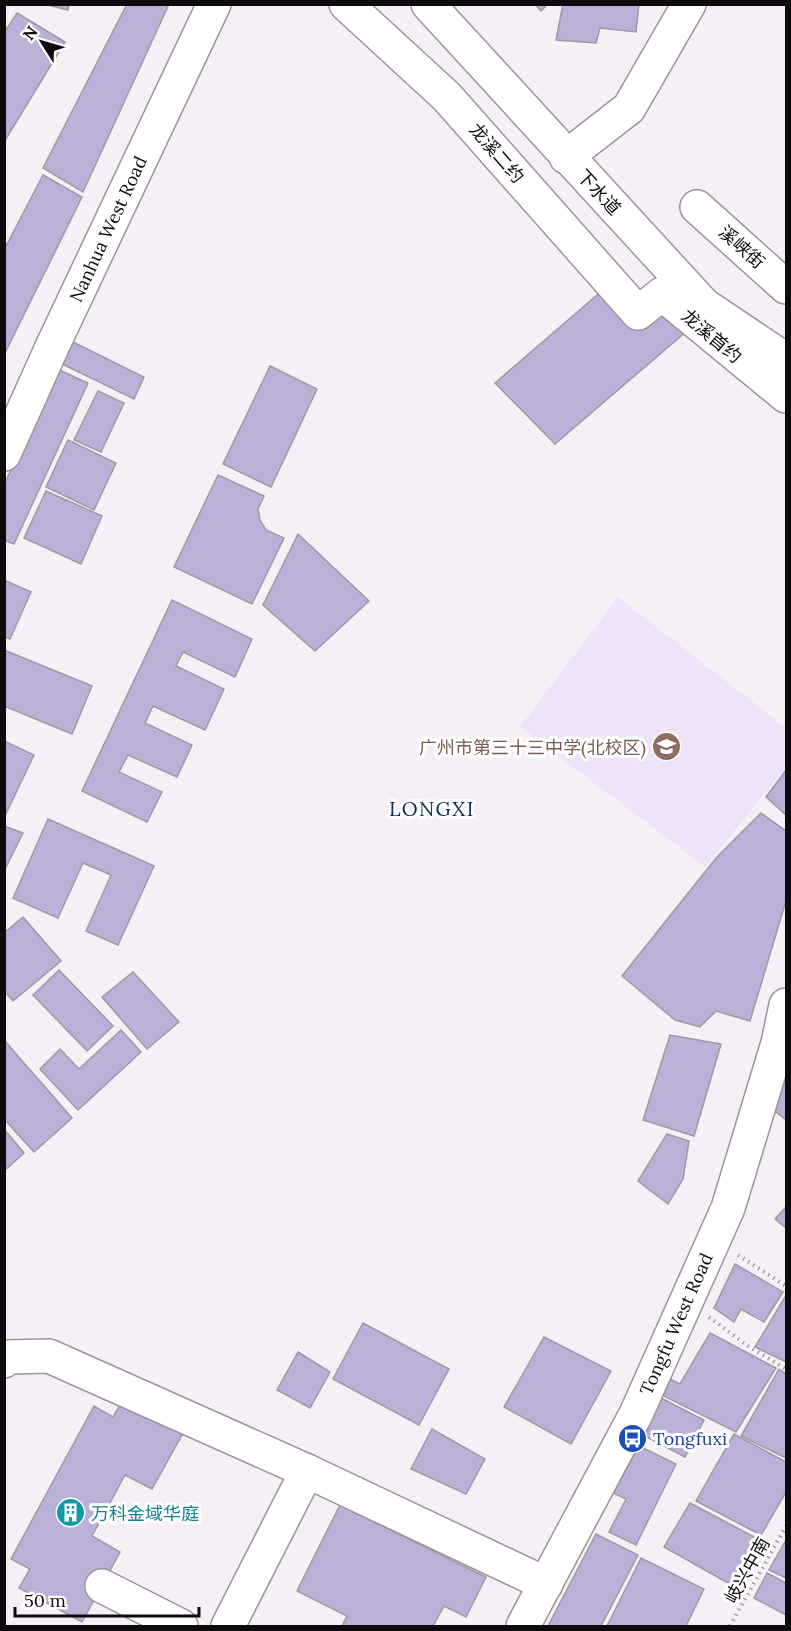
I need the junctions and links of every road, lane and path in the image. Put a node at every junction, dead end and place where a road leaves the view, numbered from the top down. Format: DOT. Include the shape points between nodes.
graph roads {
  1 [pos="214,4"];
  2 [pos="346,4"];
  3 [pos="428,4"];
  4 [pos="689,4"];
  5 [pos="566,157"];
  6 [pos="697,207"];
  7 [pos="786,287"];
  8 [pos="638,313"];
  9 [pos="786,360"];
  10 [pos="786,396"];
  11 [pos="4,454"];
  12 [pos="786,1005"];
  13 [pos="714,1239"];
  14 [pos="786,1286"];
  15 [pos="687,1300"];
  16 [pos="4,1360"];
  17 [pos="786,1369"];
  18 [pos="307,1471"];
  19 [pos="786,1526"];
  20 [pos="546,1584"];
  21 [pos="102,1586"];
  22 [pos="181,1626"];
  23 [pos="228,1626"];
  24 [pos="523,1626"];
  25 [pos="730,1626"];
  1 -- 11 [label="main road, Nanhua West Road"];
  2 -- 8 [label="main road, 龙溪二约" via="447,97"];
  3 -- 5 [label="main road, 下水道"];
  4 -- 5 [label="main road" via="629,108"];
  5 -- 9 [label="main road, 下水道" via="704,305"];
  6 -- 7 [label="main road, 溪峡街"];
  8 -- 10 [label="main road, 龙溪首约" via="662,294"];
  12 -- 13 [label="main road, Tongfu West Road" via="728,1208"];
  13 -- 14 [label="path"];
  13 -- 15 [label="main road, Tongfu West Road"];
  15 -- 17 [label="path" via="748,1347"];
  15 -- 20 [label="main road, Tongfu West Road" via="636,1414"];
  16 -- 18 [label="main road" via="49,1356"];
  18 -- 20 [label="main road" via="386,1519"];
  18 -- 23 [label="main road"];
  19 -- 25 [label="path, 岐兴中南"];
  20 -- 24 [label="main road, Tongfu West Road"];
  21 -- 22 [label="main road"];
}
